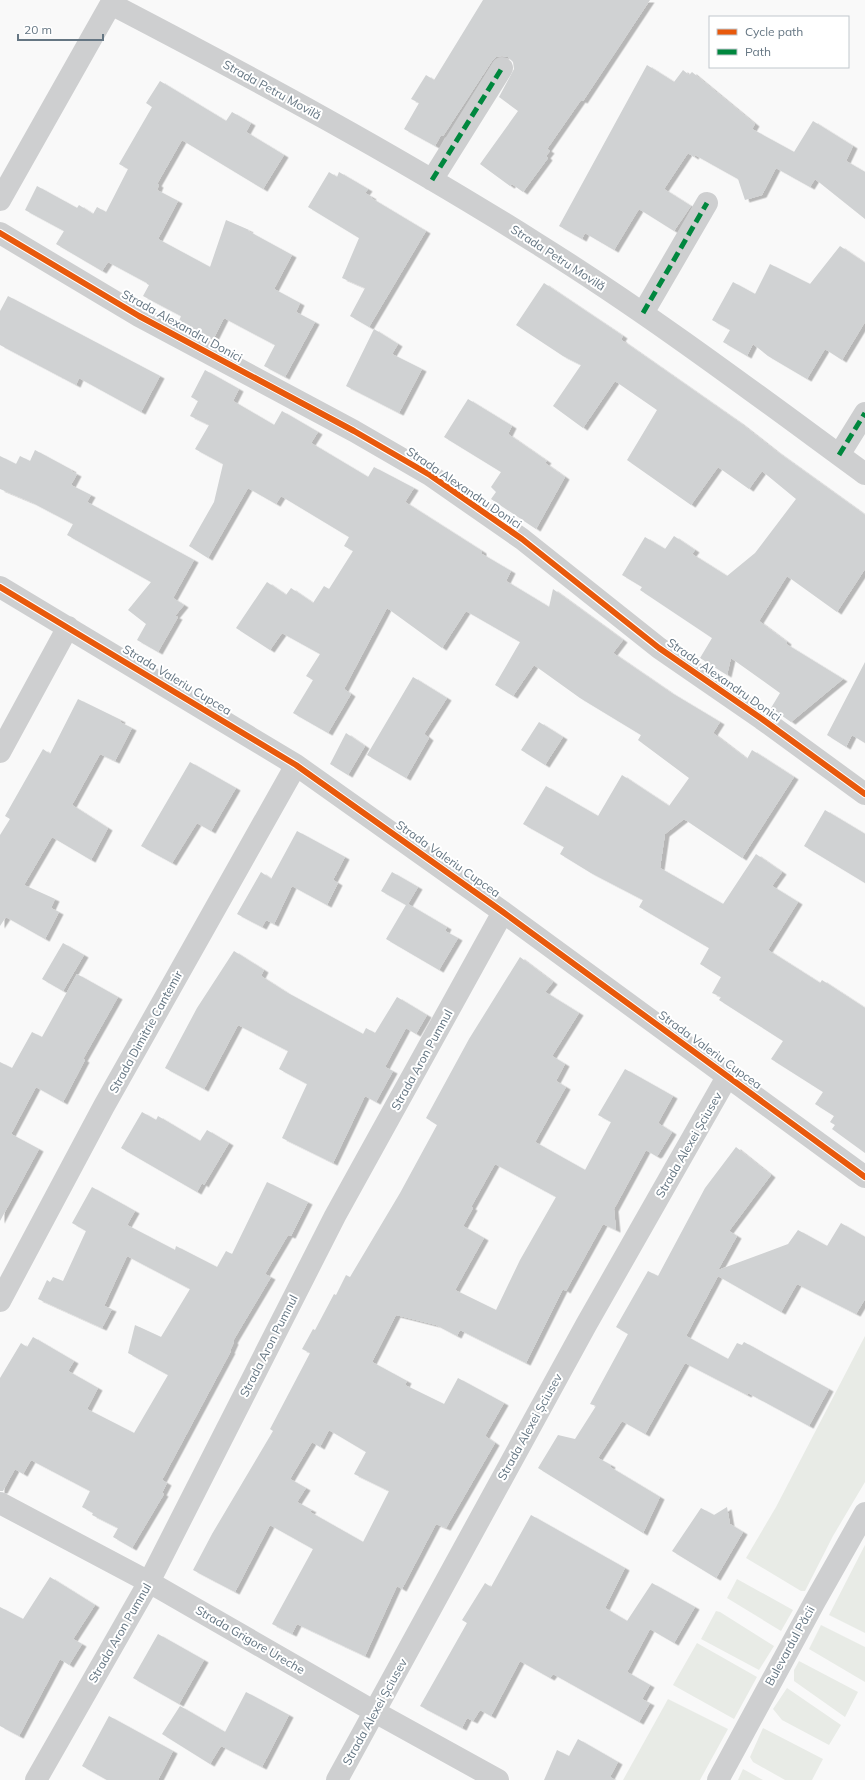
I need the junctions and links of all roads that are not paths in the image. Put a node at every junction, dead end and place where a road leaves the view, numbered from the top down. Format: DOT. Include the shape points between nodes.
graph roads {
  1 [pos="112,2"];
  2 [pos="502,68"];
  3 [pos="432,180"];
  4 [pos="0,200"];
  5 [pos="707,203"];
  6 [pos="0,233"];
  7 [pos="643,313"];
  8 [pos="865,414"];
  9 [pos="839,455"];
  10 [pos="865,474"];
  11 [pos="0,587"];
  12 [pos="68,627"];
  13 [pos="0,752"];
  14 [pos="296,765"];
  15 [pos="865,794"];
  16 [pos="503,912"];
  17 [pos="727,1077"];
  18 [pos="865,1177"];
  19 [pos="0,1301"];
  20 [pos="0,1503"];
  21 [pos="865,1513"];
  22 [pos="150,1582"];
  23 [pos="375,1712"];
  24 [pos="36,1780"];
  25 [pos="337,1780"];
  26 [pos="498,1780"];
  27 [pos="718,1780"];
  1 -- 3 [label="street, Strada Petru Movilă" via="253,78"];
  1 -- 4 [label="street"];
  2 -- 3 [label="street"];
  3 -- 7 [label="street, Strada Petru Movilă" via="536,243"];
  5 -- 7 [label="street"];
  6 -- 15 [label="street, Strada Alexandru Donici" via="140,316 354,431 430,475 522,539 659,648"];
  7 -- 9 [label="street, Strada Petru Movilă"];
  8 -- 9 [label="street"];
  9 -- 10 [label="street, Strada Petru Movilă"];
  11 -- 12 [label="street, Strada Valeriu Cupcea"];
  12 -- 13 [label="street"];
  12 -- 14 [label="street, Strada Valeriu Cupcea"];
  14 -- 16 [label="street, Strada Valeriu Cupcea"];
  14 -- 19 [label="street, Strada Dimitrie Cantemir" via="104,1106"];
  16 -- 17 [label="street, Strada Valeriu Cupcea"];
  16 -- 22 [label="street, Strada Aron Pumnul" via="335,1216"];
  17 -- 18 [label="street, Strada Valeriu Cupcea"];
  17 -- 23 [label="street, Strada Alexei Șciusev" via="586,1325"];
  20 -- 22 [label="street, Strada Grigore Ureche"];
  21 -- 27 [label="street, Bulevardul Păcii"];
  22 -- 23 [label="street, Strada Grigore Ureche"];
  22 -- 24 [label="street, Strada Aron Pumnul"];
  23 -- 25 [label="street, Strada Alexei Șciusev"];
  23 -- 26 [label="street, Strada Grigore Ureche"];
}
